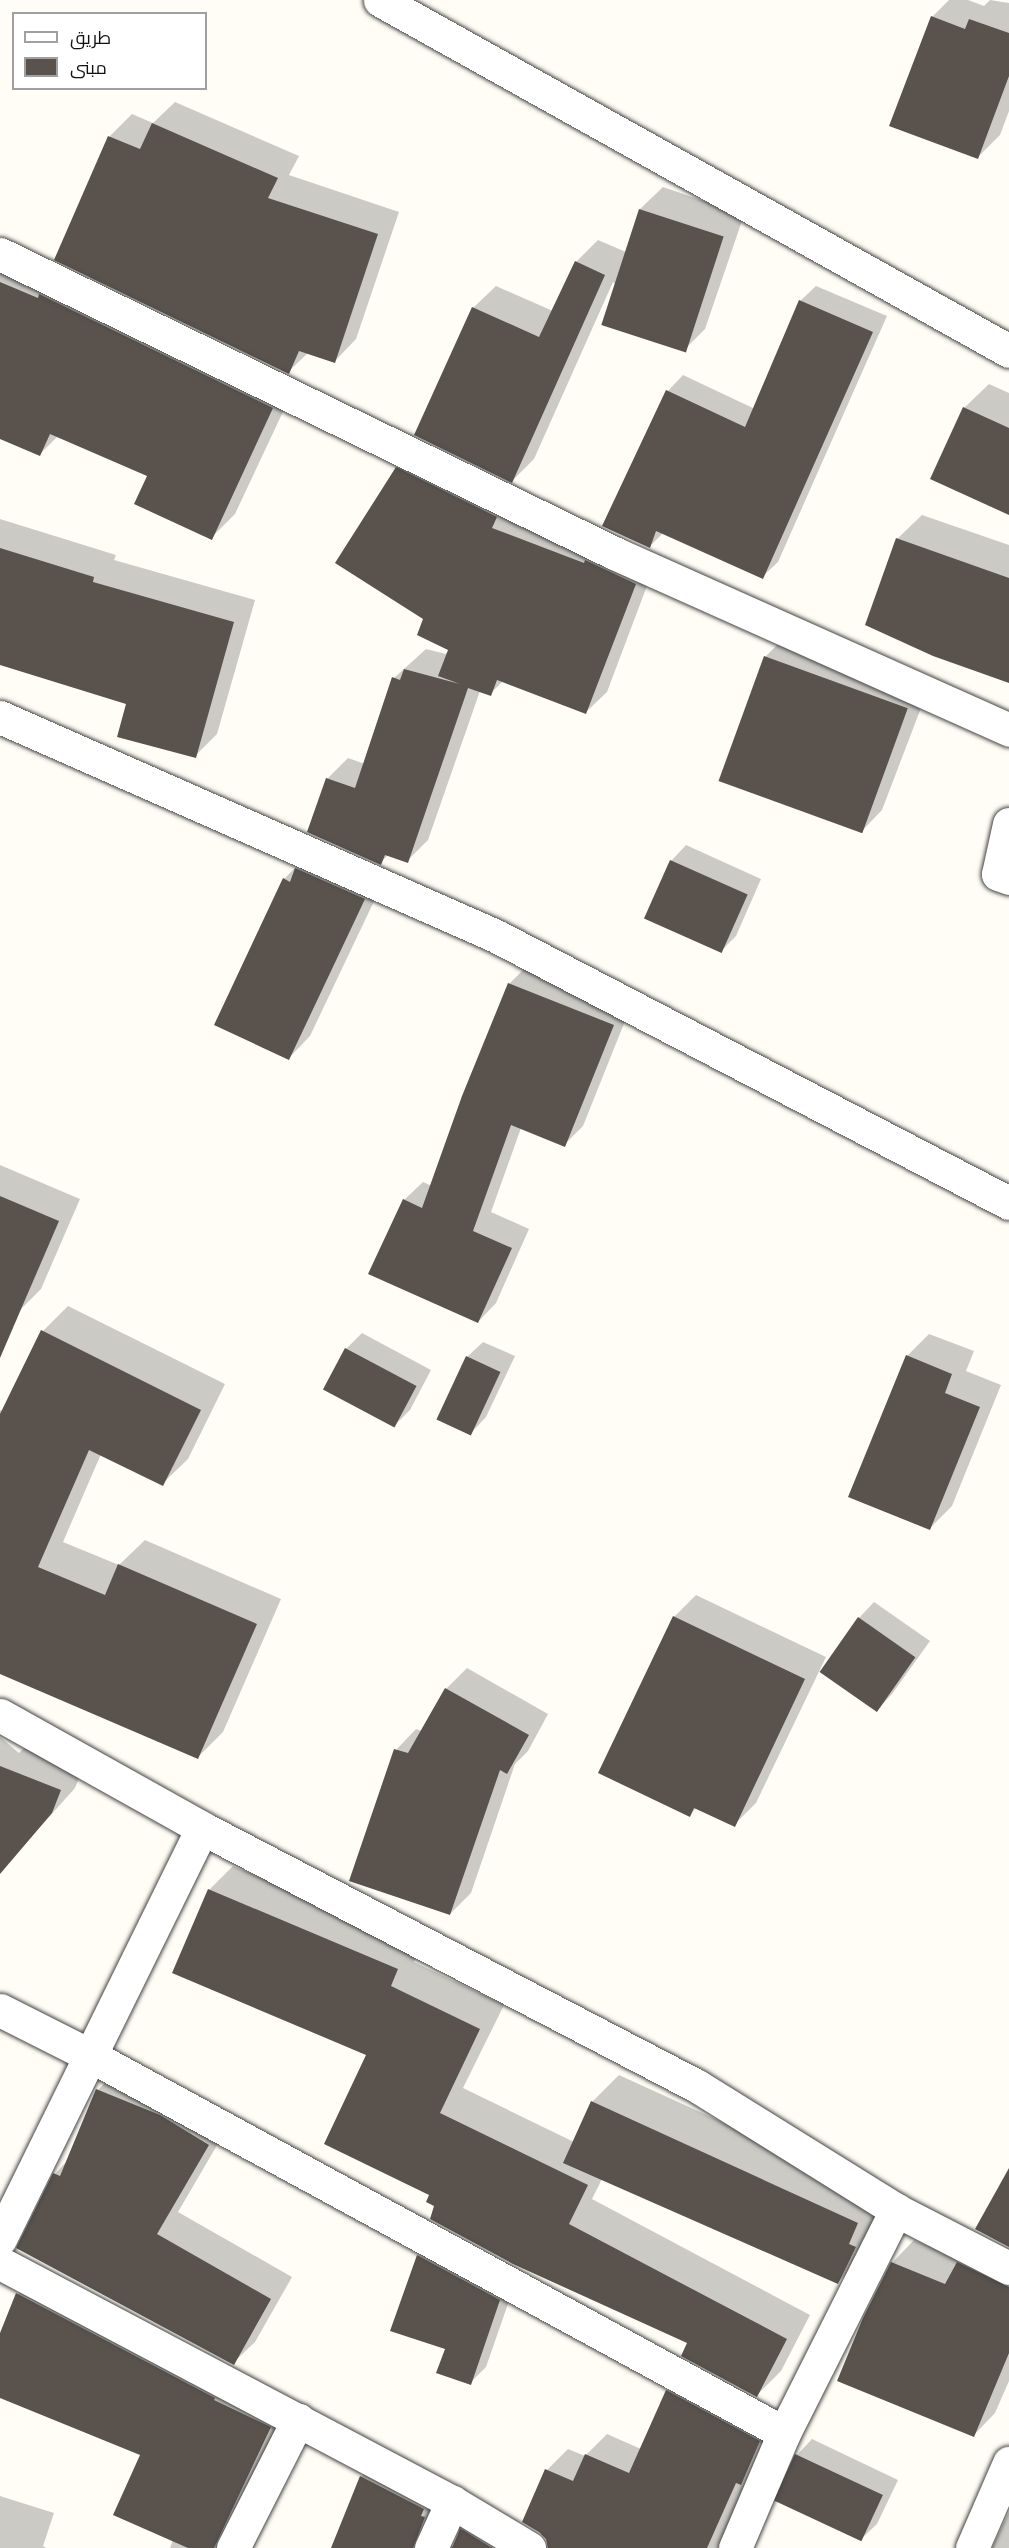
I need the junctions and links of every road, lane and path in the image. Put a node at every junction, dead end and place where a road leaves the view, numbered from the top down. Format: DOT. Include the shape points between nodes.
graph roads {
  1 [pos="380,0"];
  2 [pos="0,254"];
  3 [pos="1009,351"];
  4 [pos="0,717"];
  5 [pos="1009,730"];
  6 [pos="1009,824"];
  7 [pos="1009,879"];
  8 [pos="1009,1203"];
  9 [pos="0,1715"];
  10 [pos="202,1828"];
  11 [pos="0,2010"];
  12 [pos="89,2055"];
  13 [pos="896,2210"];
  14 [pos="0,2239"];
  15 [pos="0,2263"];
  16 [pos="1009,2268"];
  17 [pos="298,2420"];
  18 [pos="784,2433"];
  19 [pos="1009,2463"];
  20 [pos="452,2502"];
  21 [pos="233,2548"];
  22 [pos="431,2548"];
  23 [pos="529,2548"];
  24 [pos="735,2548"];
  25 [pos="972,2548"];
  1 -- 3 [label="street"];
  2 -- 5 [label="street" via="614,553"];
  4 -- 8 [label="street" via="496,936"];
  6 -- 7 [label="street" via="998,874"];
  9 -- 10 [label="street"];
  10 -- 12 [label="street"];
  10 -- 13 [label="street" via="697,2086"];
  11 -- 12 [label="street"];
  12 -- 14 [label="street"];
  12 -- 18 [label="street"];
  13 -- 16 [label="street"];
  13 -- 18 [label="street"];
  15 -- 17 [label="street"];
  17 -- 20 [label="street"];
  17 -- 21 [label="street"];
  18 -- 24 [label="street"];
  19 -- 25 [label="street"];
  20 -- 22 [label="street"];
  20 -- 23 [label="street"];
}
